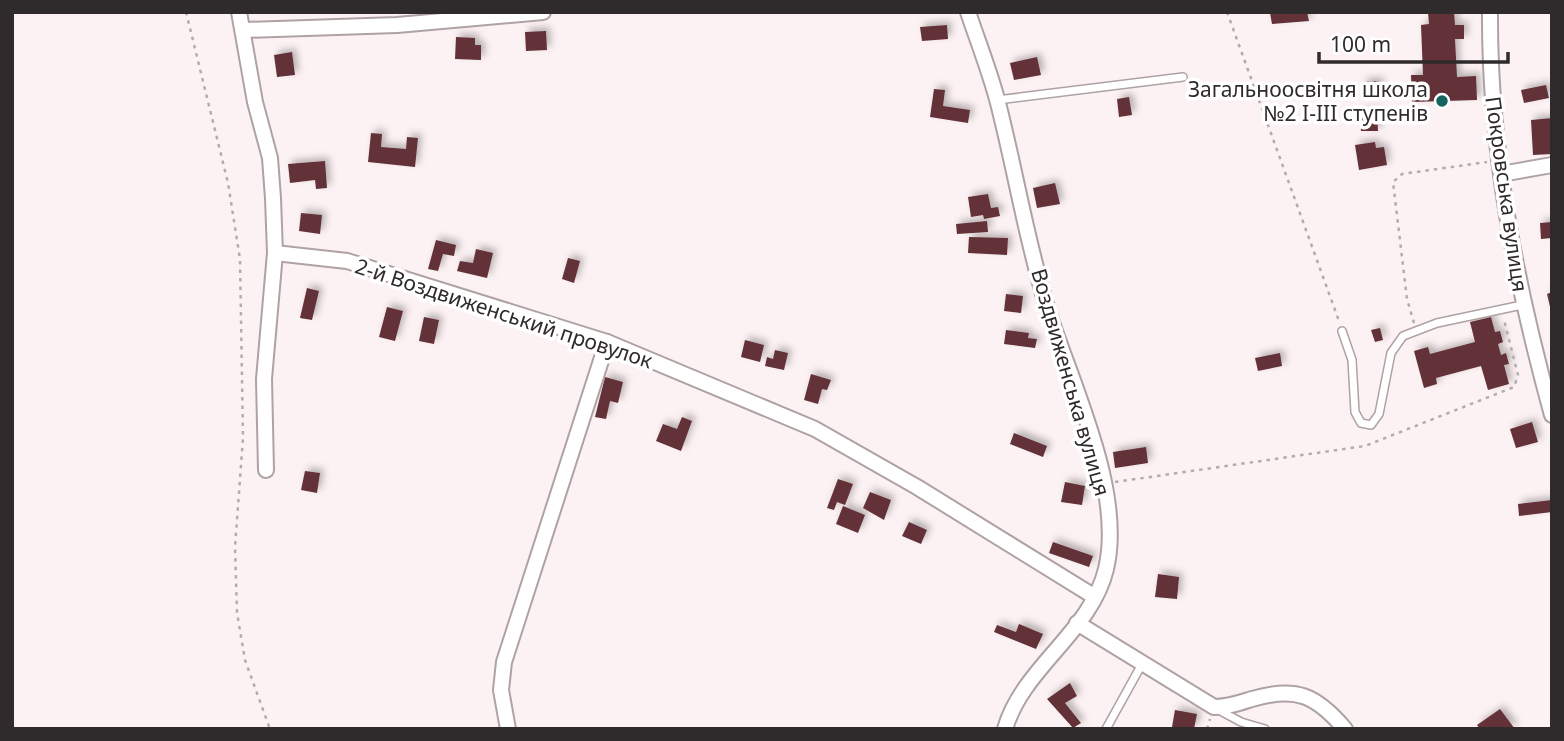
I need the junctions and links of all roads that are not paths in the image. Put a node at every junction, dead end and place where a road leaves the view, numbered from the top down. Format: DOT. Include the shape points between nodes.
graph roads {
  1 [pos="239,12"];
  2 [pos="542,12"];
  3 [pos="968,12"];
  4 [pos="1490,12"];
  5 [pos="244,30"];
  6 [pos="1184,77"];
  7 [pos="997,100"];
  8 [pos="1552,164"];
  9 [pos="1501,168"];
  10 [pos="275,253"];
  11 [pos="1522,305"];
  12 [pos="1342,331"];
  13 [pos="607,342"];
  14 [pos="1552,415"];
  15 [pos="266,470"];
  16 [pos="1095,597"];
  17 [pos="1077,623"];
  18 [pos="1142,664"];
  19 [pos="1214,707"];
  20 [pos="508,729"];
  21 [pos="1005,729"];
  22 [pos="1106,729"];
  23 [pos="1265,729"];
  24 [pos="1345,729"];
  1 -- 5 [label="street"];
  2 -- 5 [label="street" via="397,25"];
  3 -- 7 [label="street, Воздвиженська вулиця"];
  4 -- 9 [label="street, Покровська вулиця"];
  5 -- 10 [label="street" via="255,103 270,158"];
  6 -- 7 [label="lane"];
  7 -- 16 [label="street, Воздвиженська вулиця" via="1046,302 1105,483 1109,550"];
  8 -- 9 [label="street"];
  9 -- 11 [label="street, Покровська вулиця"];
  10 -- 13 [label="street, 2-й Воздвиженський провулок" via="347,261"];
  10 -- 15 [label="street" via="264,379"];
  11 -- 12 [label="lane" via="1403,336 1388,363 1379,414 1371,425 1354,412 1352,360"];
  11 -- 14 [label="street, Покровська вулиця"];
  13 -- 16 [label="street, 2-й Воздвиженський провулок" via="815,429"];
  13 -- 20 [label="street" via="504,662 501,690"];
  16 -- 17 [label="street, Воздвиженська вулиця"];
  17 -- 18 [label="street"];
  17 -- 21 [label="street, Воздвиженська вулиця" via="1023,691"];
  18 -- 19 [label="street"];
  18 -- 22 [label="lane"];
  19 -- 23 [label="lane"];
  19 -- 24 [label="street" via="1278,693 1301,695 1322,705"];
}
